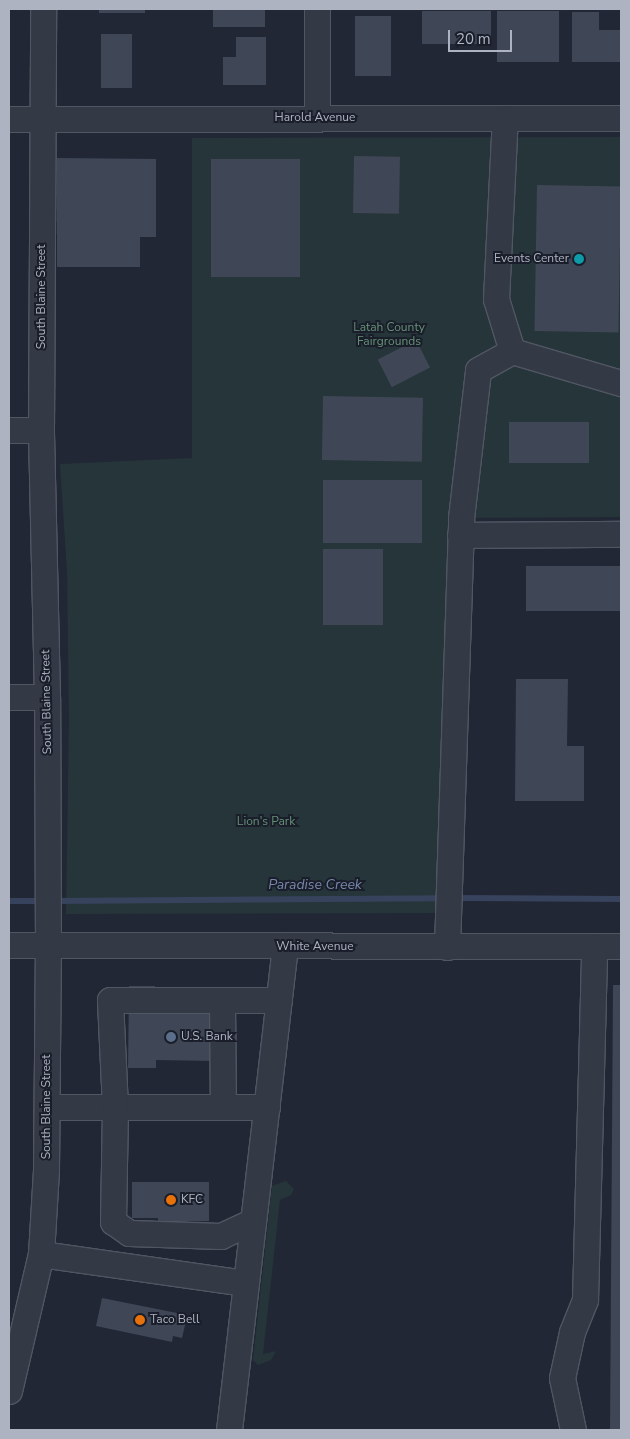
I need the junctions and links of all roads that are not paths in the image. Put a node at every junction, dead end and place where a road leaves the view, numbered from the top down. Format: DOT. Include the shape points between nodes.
graph roads {
  1 [pos="43,9"];
  2 [pos="317,9"];
  3 [pos="317,118"];
  4 [pos="505,118"];
  5 [pos="621,118"];
  6 [pos="9,119"];
  7 [pos="42,119"];
  8 [pos="512,351"];
  9 [pos="621,383"];
  10 [pos="9,430"];
  11 [pos="41,430"];
  12 [pos="460,534"];
  13 [pos="621,534"];
  14 [pos="9,697"];
  15 [pos="47,697"];
  16 [pos="448,935"];
  17 [pos="48,937"];
  18 [pos="9,945"];
  19 [pos="594,946"];
  20 [pos="621,946"];
  21 [pos="285,947"];
  22 [pos="222,1000"];
  23 [pos="279,1000"];
  24 [pos="47,1107"];
  25 [pos="115,1107"];
  26 [pos="223,1107"];
  27 [pos="266,1107"];
  28 [pos="253,1221"];
  29 [pos="41,1254"];
  30 [pos="246,1283"];
  31 [pos="9,1390"];
  32 [pos="229,1430"];
  33 [pos="573,1430"];
  1 -- 7 [label="street, South Blaine Street"];
  2 -- 3 [label="street"];
  3 -- 4 [label="street, Harold Avenue"];
  3 -- 7 [label="street, Harold Avenue"];
  4 -- 5 [label="street, Harold Avenue"];
  4 -- 8 [label="street" via="496,299"];
  6 -- 7 [label="street, Harold Avenue"];
  7 -- 11 [label="street, South Blaine Street"];
  8 -- 9 [label="street"];
  8 -- 12 [label="street" via="478,370"];
  10 -- 11 [label="street"];
  11 -- 15 [label="street, South Blaine Street"];
  12 -- 13 [label="street"];
  12 -- 16 [label="street"];
  14 -- 15 [label="street"];
  15 -- 17 [label="street, South Blaine Street"];
  16 -- 19 [label="street, White Avenue"];
  16 -- 21 [label="street, White Avenue"];
  17 -- 18 [label="street, White Avenue"];
  17 -- 21 [label="street, White Avenue"];
  17 -- 24 [label="street, South Blaine Street"];
  19 -- 20 [label="street, White Avenue"];
  19 -- 33 [label="street" via="585,1300 572,1332 562,1378"];
  21 -- 23 [label="street"];
  22 -- 23 [label="street"];
  22 -- 25 [label="street" via="110,1000"];
  22 -- 26 [label="street"];
  23 -- 27 [label="street"];
  24 -- 25 [label="street"];
  24 -- 29 [label="street, South Blaine Street"];
  25 -- 26 [label="street"];
  25 -- 28 [label="street" via="113,1222 129,1233 221,1236"];
  26 -- 27 [label="street"];
  27 -- 28 [label="street"];
  28 -- 30 [label="street"];
  29 -- 30 [label="street"];
  29 -- 31 [label="street, South Blaine Street"];
  30 -- 32 [label="street"];
}
